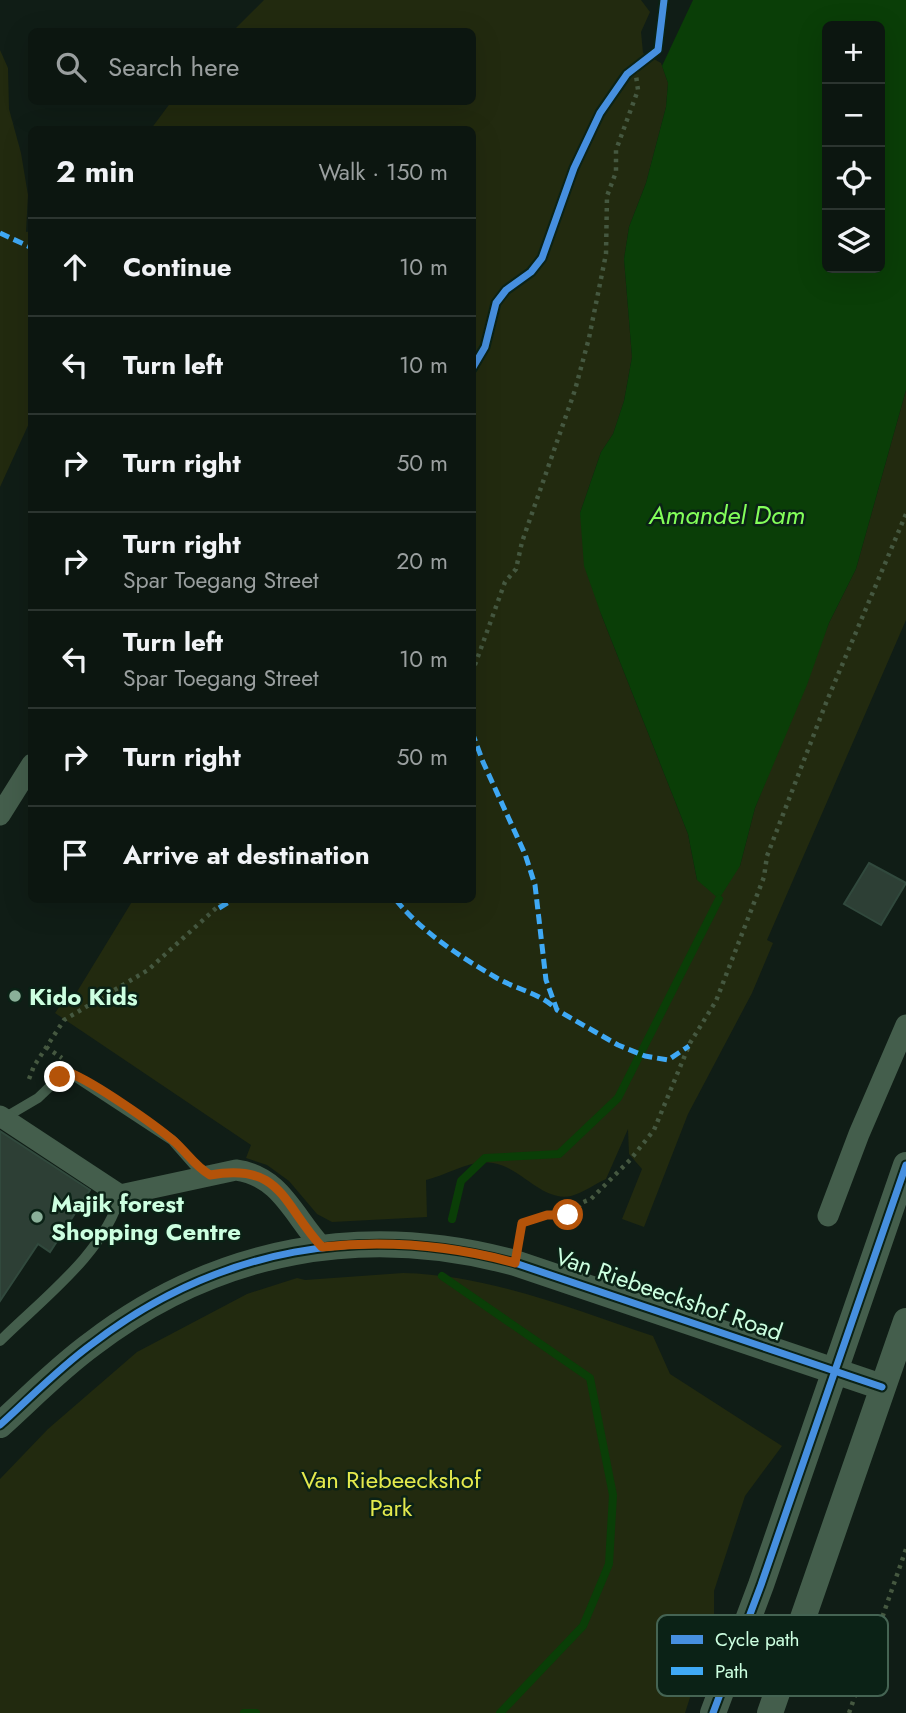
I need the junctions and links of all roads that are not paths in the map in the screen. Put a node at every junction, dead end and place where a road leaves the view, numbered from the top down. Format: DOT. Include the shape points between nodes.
graph roads {
  1 [pos="28,770"];
  2 [pos="0,815"];
  3 [pos="906,1025"];
  4 [pos="2,1117"];
  5 [pos="906,1165"];
  6 [pos="210,1175"];
  7 [pos="120,1195"];
  8 [pos="828,1216"];
  9 [pos="322,1247"];
  10 [pos="906,1321"];
  11 [pos="0,1341"];
  12 [pos="835,1369"];
  13 [pos="882,1387"];
  14 [pos="0,1425"];
  15 [pos="748,1615"];
  16 [pos="804,1615"];
  17 [pos="719,1696"];
  18 [pos="776,1696"];
  19 [pos="713,1713"];
  20 [pos="770,1713"];
  1 -- 2 [label="street"];
  3 -- 8 [label="street"];
  4 -- 6 [label="lane" via="38,1098 70,1073 172,1140"];
  4 -- 7 [label="street"];
  5 -- 12 [label="street"];
  6 -- 7 [label="street"];
  6 -- 9 [label="street" via="236,1170 266,1180 280,1191"];
  7 -- 11 [label="lane" via="94,1247"];
  9 -- 12 [label="street, Van Riebeeckshof Road" via="372,1242 472,1251"];
  9 -- 14 [label="street, Van Riebeeckshof Road" via="219,1272 144,1309 92,1343"];
  10 -- 13 [label="street"];
  12 -- 13 [label="street, Van Riebeeckshof Road"];
  12 -- 15 [label="street"];
  13 -- 16 [label="street"];
  17 -- 19 [label="street"];
  18 -- 20 [label="street"];
}
